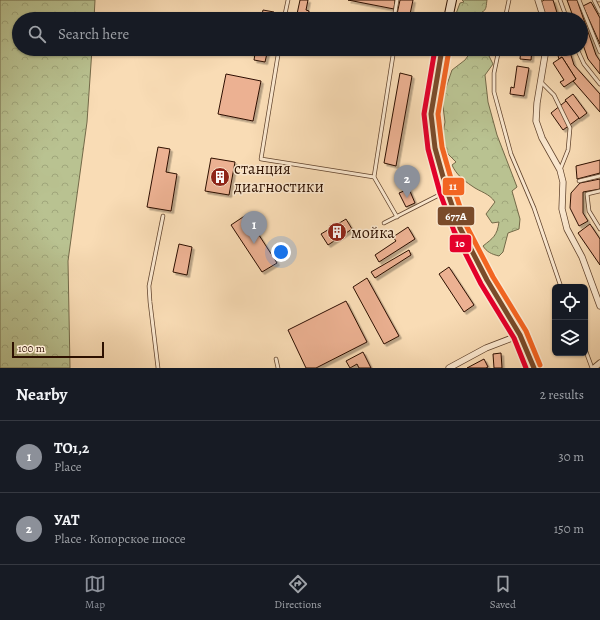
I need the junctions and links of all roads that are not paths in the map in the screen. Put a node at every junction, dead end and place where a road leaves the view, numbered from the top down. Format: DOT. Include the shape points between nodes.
graph roads {
  1 [pos="288,0"];
  2 [pos="397,0"];
  3 [pos="452,0"];
  4 [pos="509,0"];
  5 [pos="538,0"];
  6 [pos="560,0"];
  7 [pos="579,0"];
  8 [pos="594,0"];
  9 [pos="285,12"];
  10 [pos="395,12"];
  11 [pos="449,12"];
  12 [pos="506,12"];
  13 [pos="542,12"];
  14 [pos="564,12"];
  15 [pos="584,12"];
  16 [pos="600,12"];
  17 [pos="588,22"];
  18 [pos="600,52"];
  19 [pos="279,56"];
  20 [pos="393,56"];
  21 [pos="441,56"];
  22 [pos="498,56"];
  23 [pos="545,56"];
  24 [pos="581,56"];
  25 [pos="540,82"];
  26 [pos="600,84"];
  27 [pos="560,170"];
  28 [pos="600,176"];
  29 [pos="374,177"];
  30 [pos="580,181"];
  31 [pos="447,191"];
  32 [pos="600,191"];
  33 [pos="163,216"];
  34 [pos="397,217"];
  35 [pos="384,223"];
  36 [pos="600,229"];
  37 [pos="560,284"];
  38 [pos="600,306"];
  39 [pos="520,336"];
  40 [pos="588,356"];
  41 [pos="276,359"];
  42 [pos="600,363"];
  43 [pos="158,368"];
  44 [pos="278,368"];
  45 [pos="449,368"];
  46 [pos="534,368"];
  47 [pos="593,368"];
  1 -- 9 [label="lane"];
  2 -- 10 [label="lane"];
  3 -- 11 [label="main road"];
  4 -- 12 [label="lane"];
  5 -- 13 [label="street"];
  6 -- 14 [label="lane"];
  7 -- 15 [label="lane"];
  8 -- 16 [label="lane"];
  17 -- 18 [label="lane"];
  19 -- 29 [label="lane" via="261,159"];
  20 -- 29 [label="lane"];
  21 -- 31 [label="main road" via="431,114 435,148"];
  22 -- 37 [label="lane" via="494,92 511,154 534,208"];
  23 -- 25 [label="street"];
  24 -- 26 [label="lane"];
  25 -- 27 [label="street" via="536,121 542,138"];
  25 -- 27 [label="lane" via="554,95 570,128 568,150"];
  27 -- 38 [label="street" via="563,182 562,209 567,229 582,257"];
  28 -- 30 [label="lane"];
  29 -- 34 [label="lane"];
  31 -- 34 [label="lane"];
  31 -- 39 [label="main road" via="471,251"];
  32 -- 36 [label="lane" via="587,194 589,211"];
  33 -- 43 [label="lane" via="149,286"];
  34 -- 35 [label="lane"];
  39 -- 45 [label="street" via="486,348"];
  39 -- 46 [label="main road"];
  40 -- 47 [label="lane"];
  41 -- 44 [label="lane"];
  42 -- 47 [label="street"];
}
